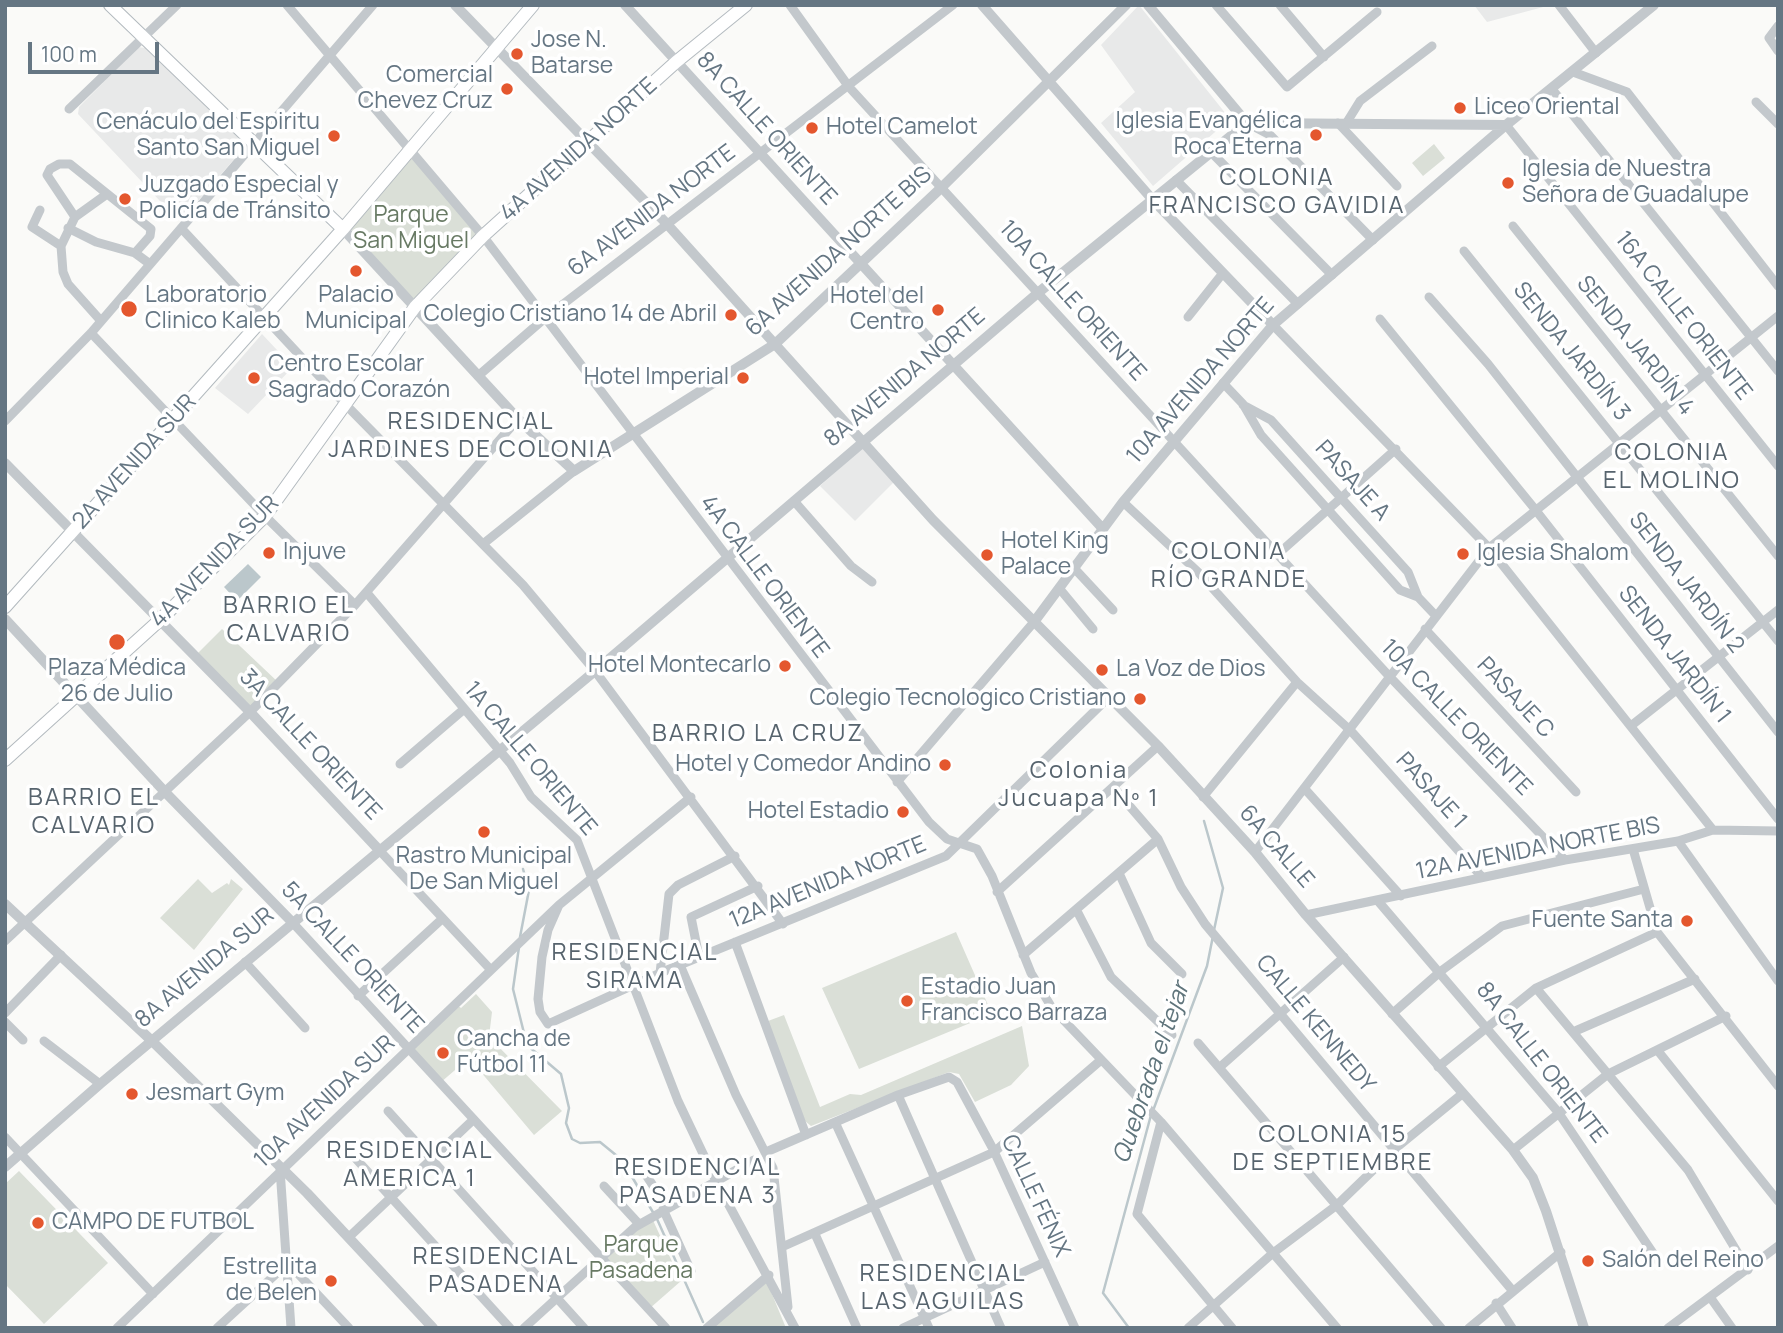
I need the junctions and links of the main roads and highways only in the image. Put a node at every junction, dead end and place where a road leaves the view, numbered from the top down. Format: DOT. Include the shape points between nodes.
graph roads {
  1 [pos="110,5"];
  2 [pos="533,5"];
  3 [pos="746,5"];
  4 [pos="342,229"];
  5 [pos="346,405"];
  6 [pos="5,607"];
  7 [pos="5,760"];
  1 -- 4 [label="main road"];
  2 -- 4 [label="main road, 2A AVENIDA SUR"];
  3 -- 5 [label="main road, 4A AVENIDA NORTE" via="482,236 415,307"];
  4 -- 6 [label="main road, 2A AVENIDA SUR"];
  5 -- 7 [label="main road, 4A AVENIDA SUR" via="265,516 161,619"];
}
